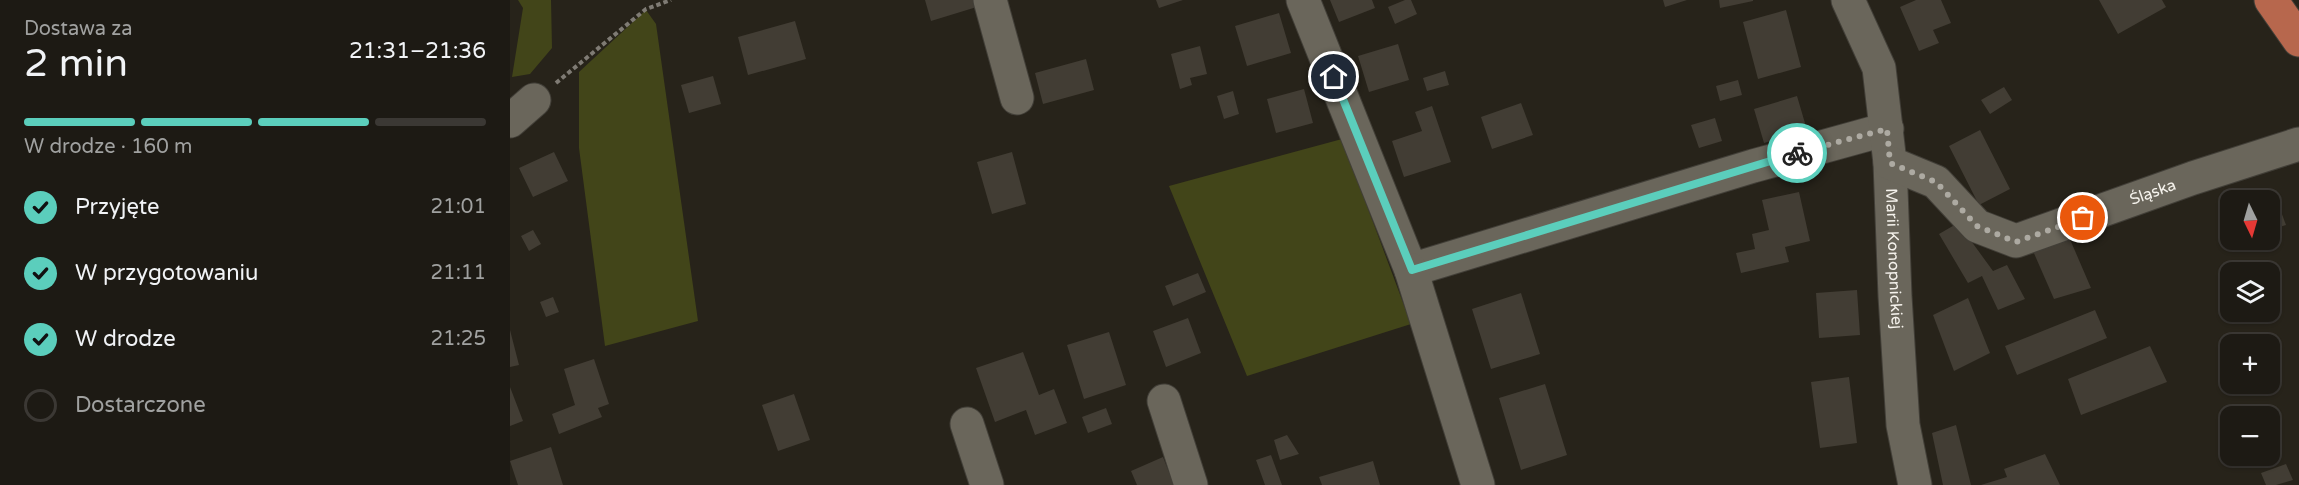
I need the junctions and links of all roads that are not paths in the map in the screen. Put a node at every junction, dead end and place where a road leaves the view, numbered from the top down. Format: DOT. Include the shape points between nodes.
graph roads {
  1 [pos="990,0"];
  2 [pos="1303,0"];
  3 [pos="1848,0"];
  4 [pos="2271,0"];
  5 [pos="2299,40"];
  6 [pos="1017,98"];
  7 [pos="1887,129"];
  8 [pos="2299,144"];
  9 [pos="1890,163"];
  10 [pos="1412,270"];
  11 [pos="1164,400"];
  12 [pos="967,424"];
  13 [pos="987,485"];
  14 [pos="1191,485"];
  15 [pos="1478,485"];
  16 [pos="1915,485"];
  1 -- 6 [label="street"];
  2 -- 10 [label="street"];
  3 -- 7 [label="street" via="1880,68"];
  4 -- 5 [label="main road"];
  7 -- 9 [label="street, Marii Konopnickiej"];
  7 -- 10 [label="street"];
  8 -- 9 [label="street, Śląska" via="2016,242 1977,226 1936,182"];
  9 -- 16 [label="street, Marii Konopnickiej" via="1903,425"];
  10 -- 15 [label="street"];
  11 -- 14 [label="street"];
  12 -- 13 [label="street"];
}
